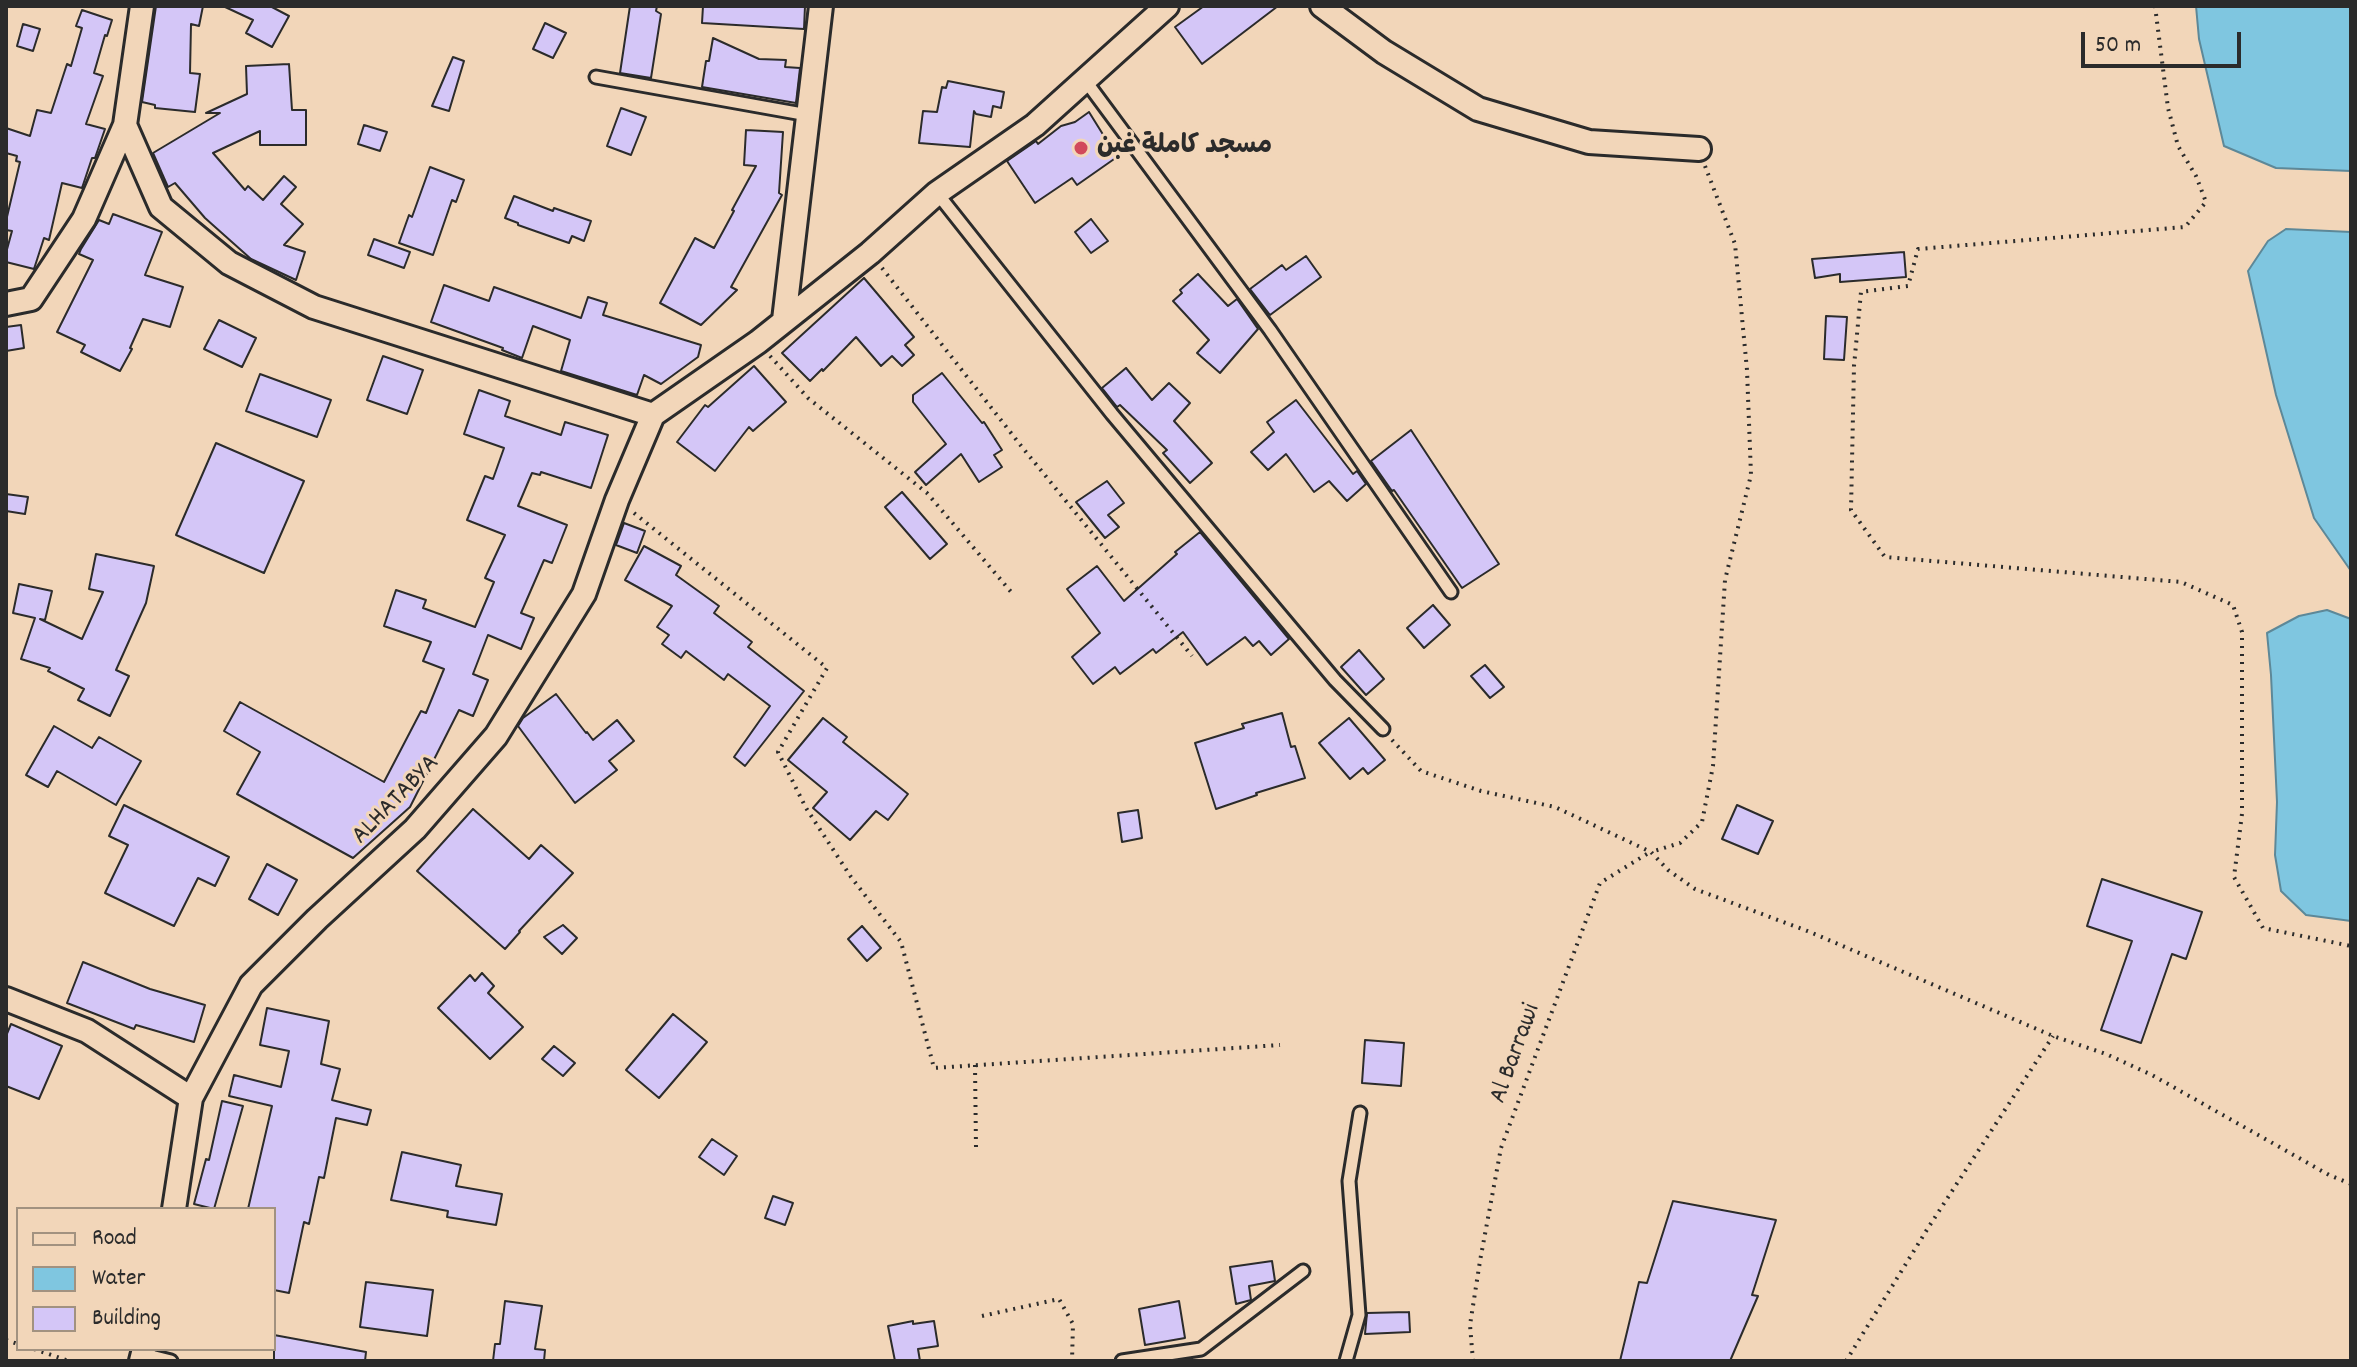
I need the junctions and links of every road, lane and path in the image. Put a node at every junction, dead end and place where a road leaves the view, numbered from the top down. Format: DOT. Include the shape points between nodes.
graph roads {
  1 [pos="142,6"];
  2 [pos="821,6"];
  3 [pos="1167,6"];
  4 [pos="1322,6"];
  5 [pos="2155,6"];
  6 [pos="596,77"];
  7 [pos="1085,80"];
  8 [pos="808,115"];
  9 [pos="125,125"];
  10 [pos="1699,149"];
  11 [pos="937,193"];
  12 [pos="870,253"];
  13 [pos="6,304"];
  14 [pos="784,320"];
  15 [pos="758,342"];
  16 [pos="653,415"];
  17 [pos="617,500"];
  18 [pos="1451,592"];
  19 [pos="1012,593"];
  20 [pos="1192,656"];
  21 [pos="1383,729"];
  22 [pos="1651,852"];
  23 [pos="2351,946"];
  24 [pos="6,999"];
  25 [pos="2053,1036"];
  26 [pos="1280,1045"];
  27 [pos="975,1065"];
  28 [pos="191,1098"];
  29 [pos="1360,1113"];
  30 [pos="976,1148"];
  31 [pos="2351,1184"];
  32 [pos="174,1207"];
  33 [pos="1303,1271"];
  34 [pos="982,1316"];
  35 [pos="40,1351"];
  36 [pos="143,1355"];
  37 [pos="69,1361"];
  38 [pos="171,1361"];
  39 [pos="1072,1361"];
  40 [pos="1122,1361"];
  41 [pos="1346,1361"];
  42 [pos="1473,1361"];
  43 [pos="1846,1361"];
  1 -- 9 [label="street"];
  2 -- 8 [label="street"];
  3 -- 7 [label="street"];
  4 -- 10 [label="street" via="1384,52 1478,109 1589,142"];
  5 -- 23 [label="path" via="2168,108 2178,146 2206,202 2185,227 1918,249 1908,286 1861,292 1851,510 1885,557 2181,582 2233,605 2242,632 2242,814 2234,877 2263,928"];
  6 -- 8 [label="lane"];
  7 -- 11 [label="street" via="1035,125"];
  7 -- 18 [label="lane" via="1270,330"];
  8 -- 14 [label="street"];
  9 -- 13 [label="street" via="84,219 31,299"];
  9 -- 16 [label="street" via="161,207 229,263 314,307"];
  10 -- 22 [label="path, Al Barrawi" via="1735,244 1751,475 1725,580 1713,766 1702,822 1680,843"];
  11 -- 12 [label="street"];
  11 -- 21 [label="lane" via="1112,414 1335,680"];
  12 -- 14 [label="street"];
  12 -- 20 [label="path"];
  14 -- 15 [label="street"];
  15 -- 16 [label="street"];
  15 -- 19 [label="path" via="808,398 927,493"];
  16 -- 17 [label="street, ALHATABYA"];
  17 -- 27 [label="path" via="827,668 778,752 806,808 901,942 934,1068"];
  17 -- 28 [label="street, ALHATABYA" via="584,594 496,736 415,829 251,985"];
  21 -- 22 [label="path" via="1421,771 1555,807"];
  22 -- 25 [label="path" via="1695,889"];
  22 -- 42 [label="path, Al Barrawi" via="1600,883 1501,1148 1470,1325"];
  24 -- 28 [label="street" via="87,1031"];
  25 -- 31 [label="path" via="2152,1075"];
  25 -- 43 [label="path"];
  26 -- 27 [label="path"];
  27 -- 30 [label="path"];
  28 -- 32 [label="street, ALHATABYA"];
  29 -- 41 [label="lane" via="1349,1181 1359,1315"];
  33 -- 40 [label="lane" via="1201,1349"];
  34 -- 39 [label="path" via="1059,1299 1073,1324"];
  35 -- 37 [label="path"];
  36 -- 38 [label="lane"];
}
